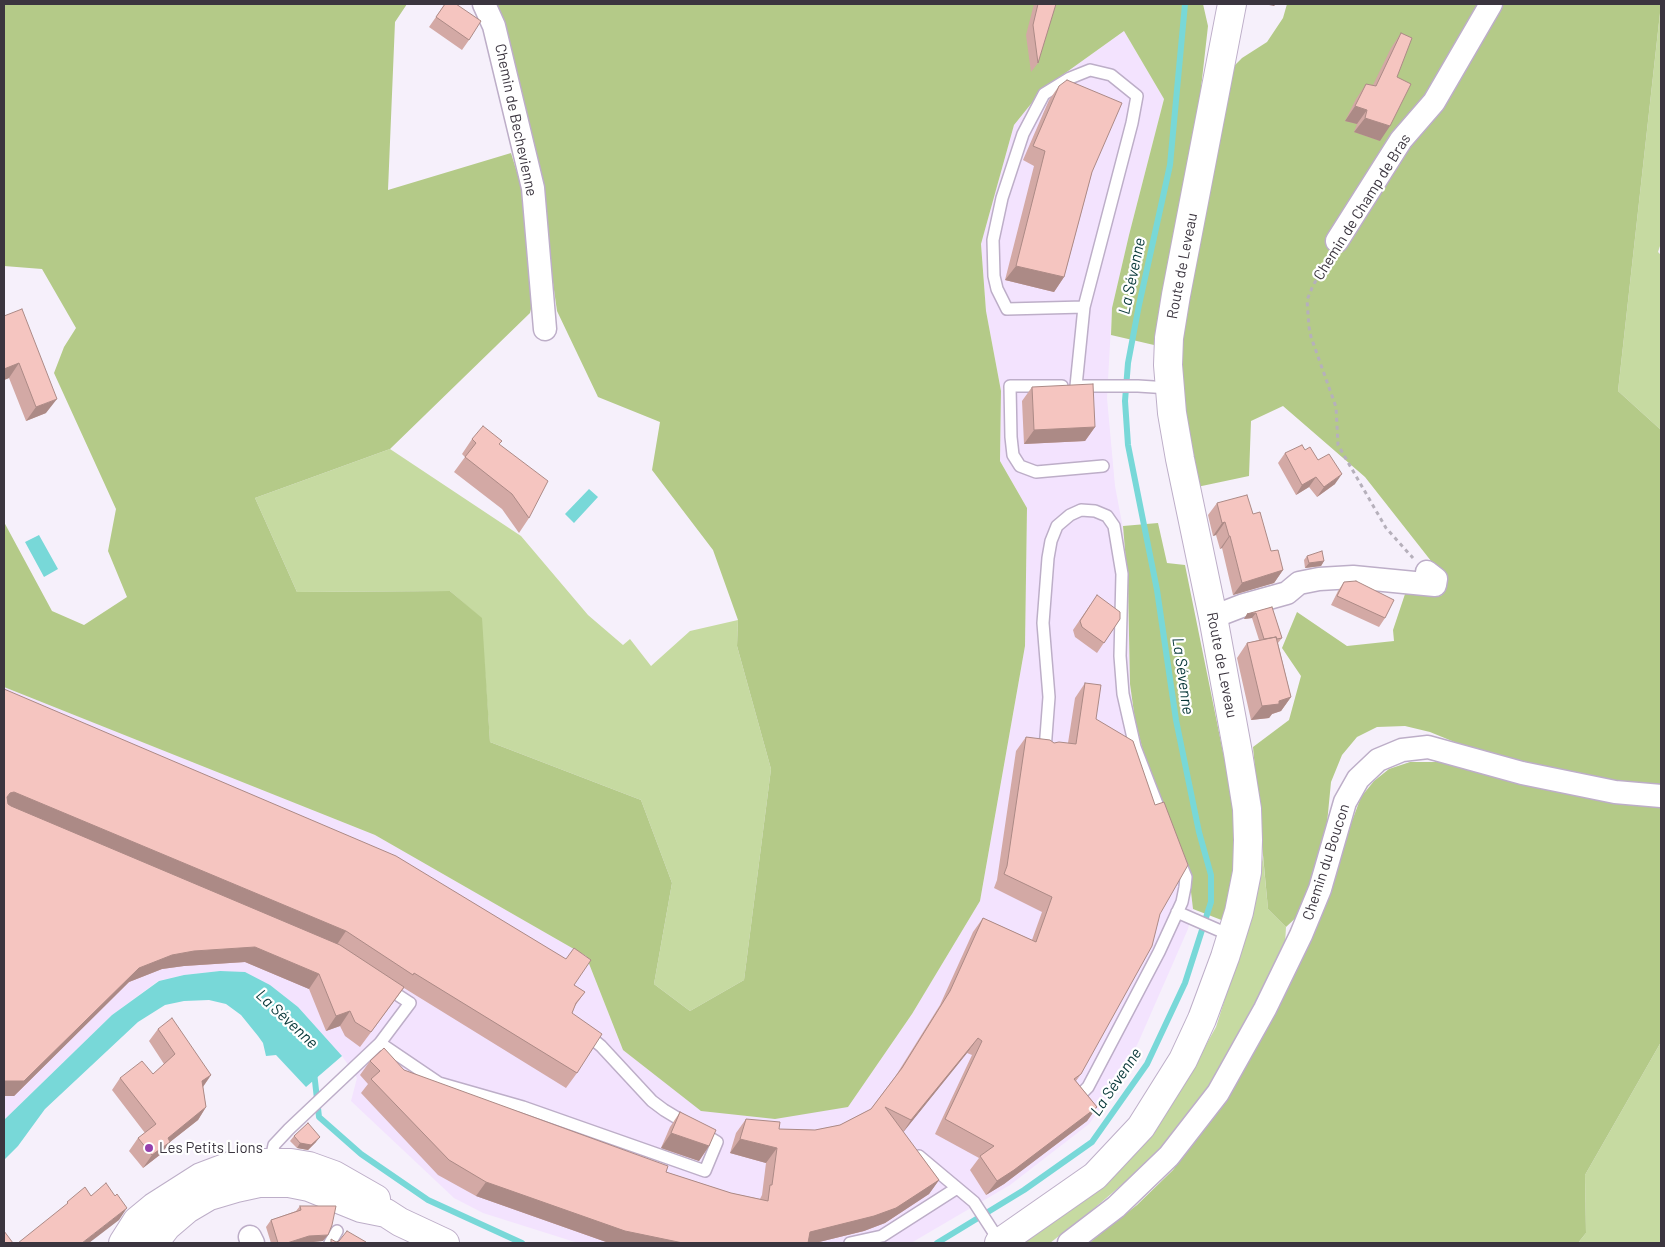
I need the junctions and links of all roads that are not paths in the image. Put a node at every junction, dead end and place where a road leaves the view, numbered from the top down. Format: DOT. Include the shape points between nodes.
graph roads {
  1 [pos="484,4"];
  2 [pos="1491,4"];
  3 [pos="1227,10"];
  4 [pos="1337,241"];
  5 [pos="1084,307"];
  6 [pos="545,329"];
  7 [pos="1076,386"];
  8 [pos="1169,388"];
  9 [pos="1103,466"];
  10 [pos="1427,572"];
  11 [pos="1213,617"];
  12 [pos="1045,750"];
  13 [pos="1661,796"];
  14 [pos="1168,830"];
  15 [pos="1175,849"];
  16 [pos="1178,912"];
  17 [pos="1226,934"];
  18 [pos="379,983"];
  19 [pos="572,1022"];
  20 [pos="380,1043"];
  21 [pos="1078,1096"];
  22 [pos="919,1156"];
  23 [pos="269,1173"];
  24 [pos="957,1188"];
  25 [pos="337,1230"];
  26 [pos="996,1237"];
  27 [pos="123,1243"];
  28 [pos="154,1243"];
  29 [pos="330,1243"];
  30 [pos="445,1243"];
  31 [pos="850,1243"];
  32 [pos="1069,1243"];
  1 -- 6 [label="street, Chemin de Bechevienne" via="494,26 533,188"];
  2 -- 4 [label="street, Chemin de Champ de Bras" via="1434,102 1401,140"];
  3 -- 8 [label="street, Route de Leveau" via="1169,338"];
  5 -- 5 [label="lane" via="1137,96 1111,74 1090,70 1044,94 1023,134 1002,198 993,240 994,276 1007,309"];
  5 -- 7 [label="lane"];
  7 -- 8 [label="lane"];
  7 -- 9 [label="lane" via="1010,386 1013,455 1020,466 1036,472"];
  8 -- 11 [label="street, Route de Leveau" via="1180,459"];
  10 -- 11 [label="street" via="1436,579 1435,585 1353,577 1299,583 1287,592"];
  11 -- 17 [label="street, Route de Leveau" via="1247,809 1247,872 1239,912"];
  12 -- 14 [label="lane" via="1049,697 1043,623 1051,541 1057,526 1070,515 1081,510 1094,511 1106,516 1114,526 1122,574 1120,656 1123,694 1135,747"];
  13 -- 32 [label="street, Chemin du Boucon" via="1615,792 1522,773 1428,747 1402,750 1378,760 1358,779 1345,802 1320,889 1301,935 1218,1093 1169,1156 1116,1207"];
  15 -- 16 [label="lane" via="1186,877"];
  16 -- 17 [label="lane"];
  16 -- 21 [label="lane" via="1088,1087"];
  17 -- 26 [label="street, Route de Leveau" via="1202,1019 1183,1060 1141,1127 1096,1176 1042,1215"];
  18 -- 20 [label="lane" via="410,1003"];
  19 -- 20 [label="lane" via="601,1046 652,1101 717,1142 705,1171 439,1082"];
  20 -- 23 [label="lane" via="274,1145"];
  22 -- 24 [label="lane"];
  23 -- 27 [label="street" via="258,1163 230,1166 201,1177 154,1207 138,1221"];
  23 -- 28 [label="street" via="259,1184 209,1196 187,1209 167,1226"];
  23 -- 30 [label="street" via="300,1165 334,1175 375,1198 393,1217"];
  24 -- 26 [label="lane" via="974,1202"];
  24 -- 31 [label="lane" via="882,1236"];
  25 -- 29 [label="lane"];
}
